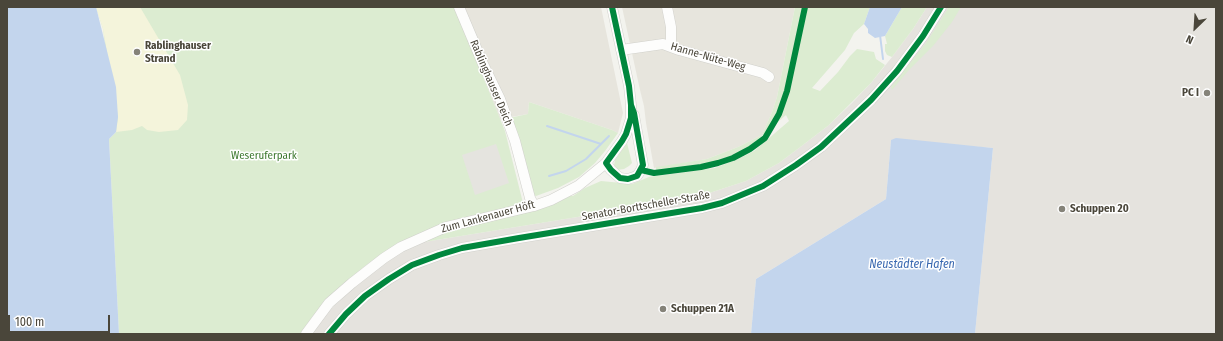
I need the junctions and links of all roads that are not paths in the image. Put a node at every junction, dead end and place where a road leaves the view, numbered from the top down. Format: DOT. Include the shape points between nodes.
graph roads {
  1 [pos="459,7"];
  2 [pos="612,7"];
  3 [pos="667,7"];
  4 [pos="941,7"];
  5 [pos="671,46"];
  6 [pos="621,50"];
  7 [pos="769,78"];
  8 [pos="631,105"];
  9 [pos="606,163"];
  10 [pos="534,206"];
  11 [pos="306,334"];
  12 [pos="329,334"];
  1 -- 10 [label="street, Rablinghauser Deich" via="500,99"];
  2 -- 6 [label="street"];
  3 -- 5 [label="street"];
  4 -- 12 [label="street, Senator-Borttscheller-Straße" via="897,71 871,100 820,147 796,166 763,186 722,203 702,208 462,248 439,255 412,265 389,279 346,314"];
  5 -- 6 [label="street, Hanne-Nüte-Weg" via="663,44"];
  5 -- 7 [label="street, Hanne-Nüte-Weg" via="763,73"];
  6 -- 8 [label="street"];
  8 -- 9 [label="street, Zum Lankenauer Höft" via="629,126"];
  8 -- 9 [label="street" via="642,156 641,170 637,176 620,178"];
  9 -- 10 [label="street, Zum Lankenauer Höft" via="578,186"];
  10 -- 11 [label="street, Zum Lankenauer Höft" via="446,227 401,247 352,283 330,303"];
}
